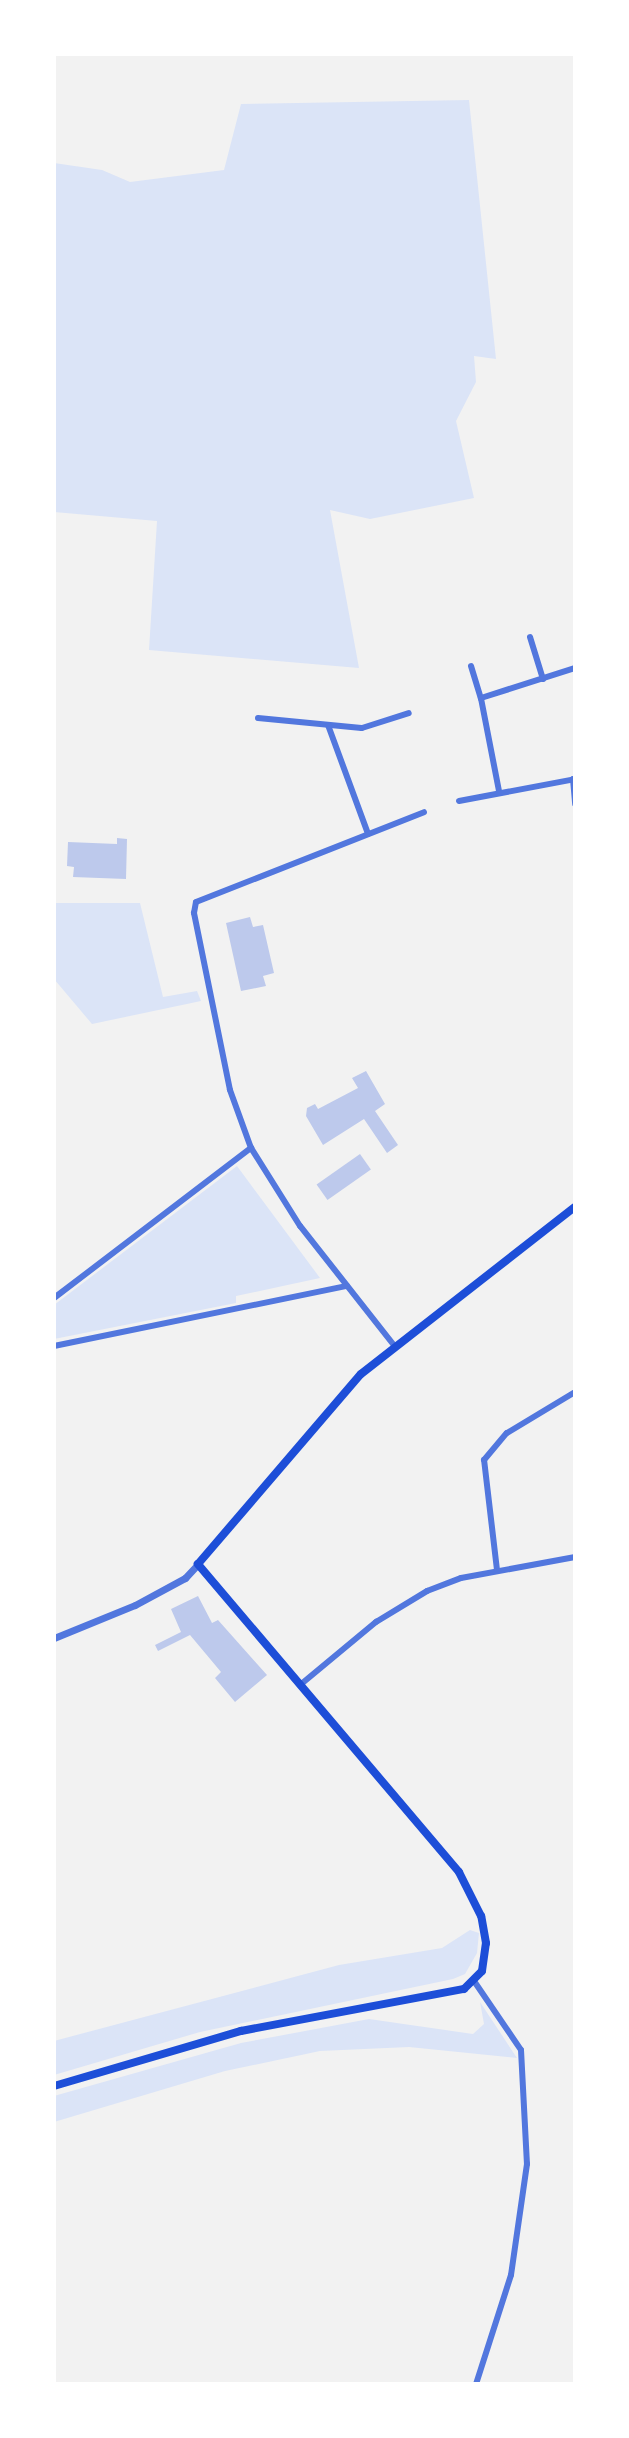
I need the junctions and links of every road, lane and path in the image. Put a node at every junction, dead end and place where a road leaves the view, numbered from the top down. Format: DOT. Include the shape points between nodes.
graph roads {
  1 [pos="530,637"];
  2 [pos="471,666"];
  3 [pos="575,668"];
  4 [pos="543,679"];
  5 [pos="481,698"];
  6 [pos="409,713"];
  7 [pos="258,718"];
  8 [pos="328,725"];
  9 [pos="574,779"];
  10 [pos="499,791"];
  11 [pos="459,801"];
  12 [pos="575,804"];
  13 [pos="424,812"];
  14 [pos="368,834"];
  15 [pos="251,1148"];
  16 [pos="575,1207"];
  17 [pos="347,1286"];
  18 [pos="54,1298"];
  19 [pos="393,1344"];
  20 [pos="54,1346"];
  21 [pos="575,1392"];
  22 [pos="575,1557"];
  23 [pos="198,1564"];
  24 [pos="497,1570"];
  25 [pos="54,1638"];
  26 [pos="300,1685"];
  27 [pos="474,1981"];
  28 [pos="54,2086"];
  29 [pos="476,2384"];
  1 -- 4 [label="street"];
  2 -- 5 [label="street"];
  3 -- 4 [label="street"];
  4 -- 5 [label="street"];
  5 -- 10 [label="street"];
  6 -- 8 [label="street" via="362,728"];
  7 -- 8 [label="street"];
  8 -- 14 [label="street"];
  9 -- 10 [label="street"];
  9 -- 12 [label="street"];
  10 -- 11 [label="street"];
  13 -- 14 [label="street"];
  14 -- 15 [label="street" via="196,902 230,1090"];
  15 -- 17 [label="street" via="288,1210"];
  15 -- 18 [label="street"];
  16 -- 19 [label="main road"];
  17 -- 19 [label="street"];
  17 -- 20 [label="street"];
  19 -- 23 [label="main road" via="361,1374"];
  21 -- 24 [label="street" via="507,1433 484,1460"];
  22 -- 24 [label="street"];
  23 -- 25 [label="street" via="185,1578 135,1605"];
  23 -- 26 [label="main road"];
  24 -- 26 [label="street" via="461,1578 402,1604"];
  26 -- 27 [label="main road" via="437,1843 471,1893 486,1943 482,1971"];
  27 -- 28 [label="main road" via="464,1989 418,1999 241,2031"];
  27 -- 29 [label="street" via="521,2050 527,2164 511,2275"];
}
